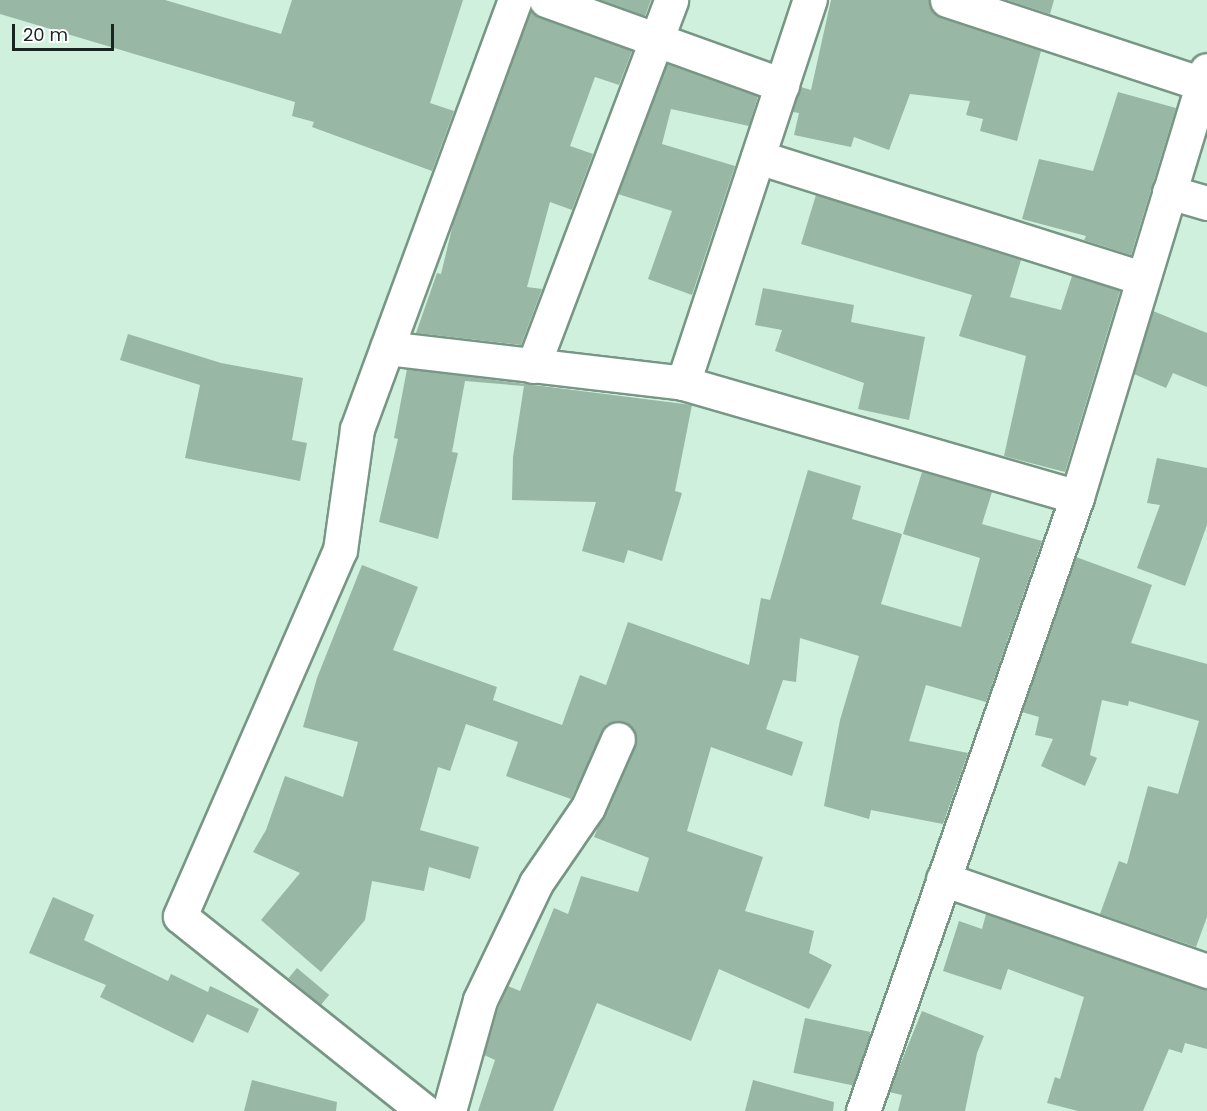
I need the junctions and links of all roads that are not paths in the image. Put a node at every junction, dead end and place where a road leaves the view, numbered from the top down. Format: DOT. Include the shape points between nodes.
graph roads {
  1 [pos="515,0"];
  2 [pos="546,0"];
  3 [pos="671,0"];
  4 [pos="810,0"];
  5 [pos="947,0"];
  6 [pos="655,42"];
  7 [pos="1204,77"];
  8 [pos="782,85"];
  9 [pos="758,158"];
  10 [pos="1169,192"];
  11 [pos="1207,203"];
  12 [pos="1142,278"];
  13 [pos="387,348"];
  14 [pos="533,366"];
  15 [pos="683,382"];
  16 [pos="1077,497"];
  17 [pos="618,738"];
  18 [pos="943,879"];
  19 [pos="1207,971"];
  20 [pos="424,1111"];
  21 [pos="449,1111"];
  22 [pos="863,1111"];
  1 -- 13 [label="street"];
  2 -- 6 [label="street"];
  3 -- 6 [label="street"];
  4 -- 8 [label="street"];
  5 -- 7 [label="street"];
  6 -- 8 [label="street"];
  6 -- 14 [label="street"];
  7 -- 10 [label="street"];
  8 -- 9 [label="street"];
  9 -- 12 [label="street"];
  9 -- 15 [label="street"];
  10 -- 11 [label="street"];
  10 -- 12 [label="street"];
  12 -- 16 [label="street"];
  13 -- 14 [label="street"];
  13 -- 20 [label="street" via="357,429 340,550 180,916"];
  14 -- 15 [label="street"];
  15 -- 16 [label="street"];
  16 -- 18 [label="street"];
  17 -- 21 [label="street" via="588,807 536,883 480,1000"];
  18 -- 19 [label="street"];
  18 -- 22 [label="street"];
}
